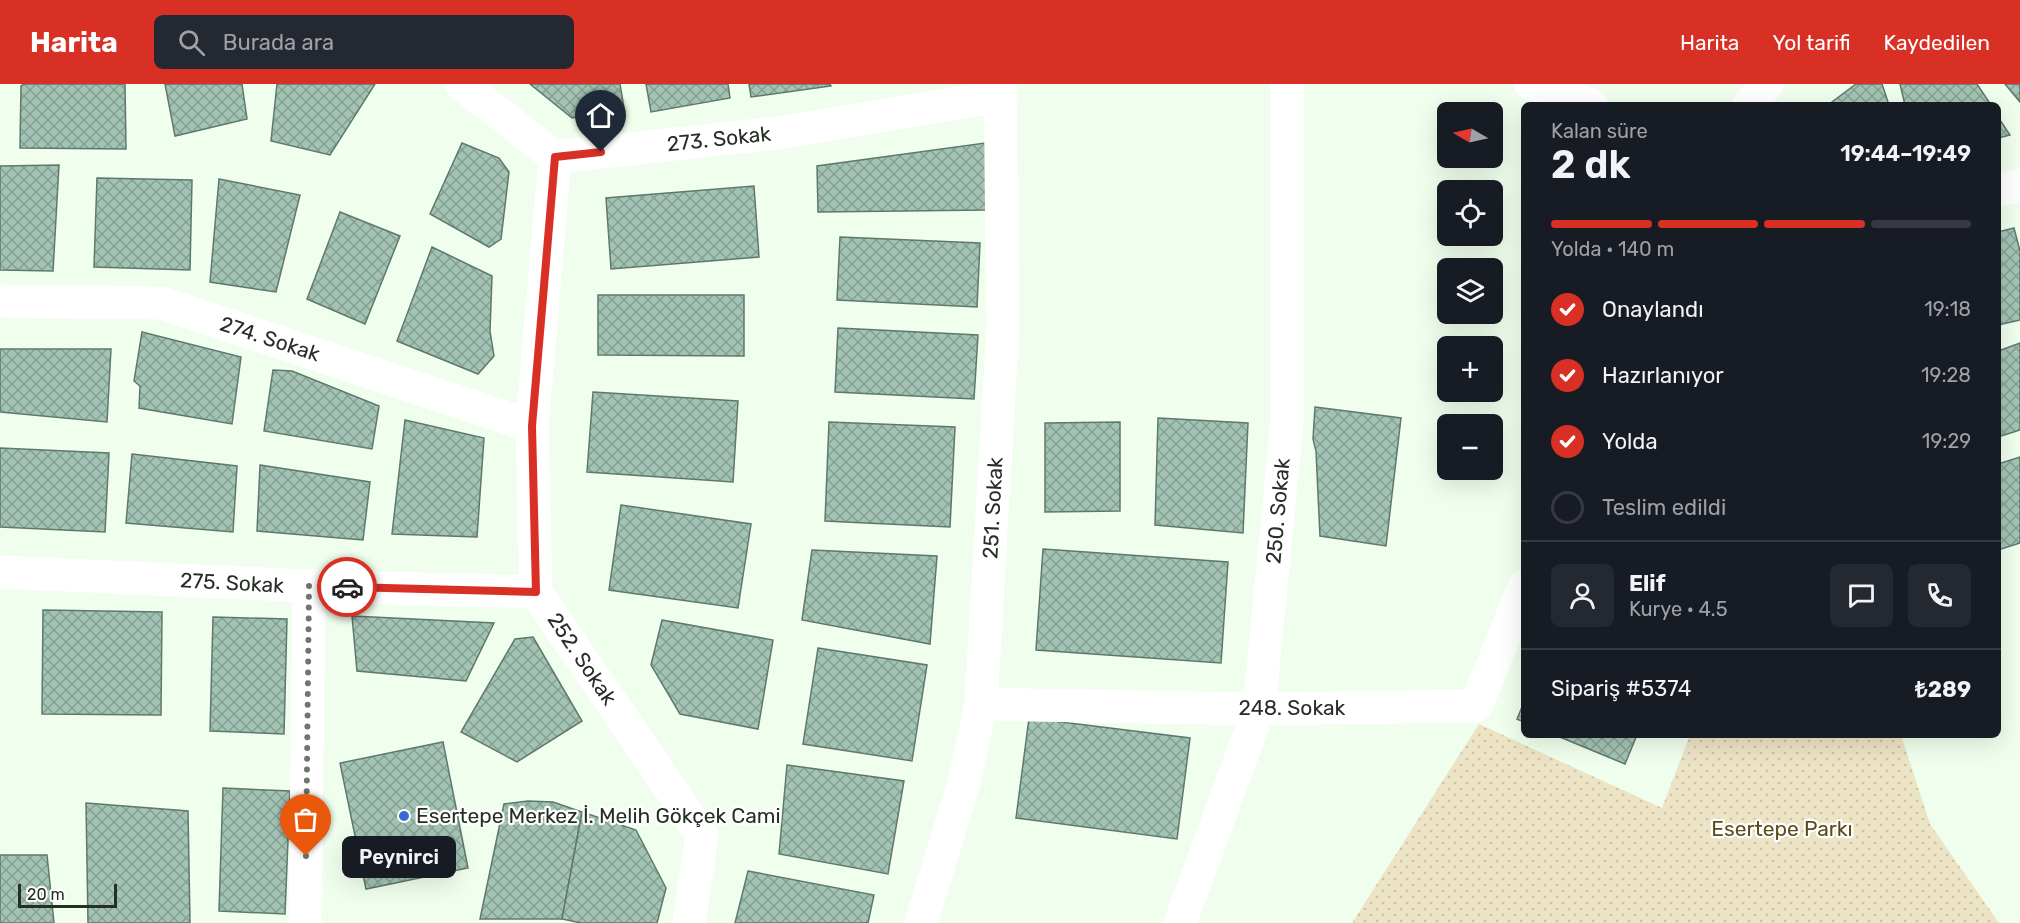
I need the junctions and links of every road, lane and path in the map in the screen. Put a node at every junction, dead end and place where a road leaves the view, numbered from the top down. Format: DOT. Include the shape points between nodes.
graph roads {
  1 [pos="461,84"];
  2 [pos="1287,84"];
  3 [pos="1531,84"];
  4 [pos="1599,84"];
  5 [pos="1767,84"];
  6 [pos="1000,90"];
  7 [pos="1584,102"];
  8 [pos="1594,102"];
  9 [pos="1752,102"];
  10 [pos="555,157"];
  11 [pos="2020,185"];
  12 [pos="2001,189"];
  13 [pos="0,301"];
  14 [pos="532,426"];
  15 [pos="0,572"];
  16 [pos="309,586"];
  17 [pos="536,592"];
  18 [pos="1521,594"];
  19 [pos="981,704"];
  20 [pos="1259,709"];
  21 [pos="305,923"];
  22 [pos="689,923"];
  23 [pos="921,923"];
  24 [pos="1180,923"];
  1 -- 10 [label="street"];
  2 -- 20 [label="street, 250. Sokak" via="1287,423"];
  3 -- 7 [label="street"];
  4 -- 8 [label="street"];
  5 -- 9 [label="street"];
  6 -- 10 [label="street, 273. Sokak" via="786,132"];
  6 -- 19 [label="street, 251. Sokak" via="1003,325"];
  10 -- 14 [label="street, 252. Sokak"];
  11 -- 12 [label="street"];
  13 -- 14 [label="street, 274. Sokak" via="162,303"];
  14 -- 17 [label="street, 252. Sokak"];
  15 -- 16 [label="street, 275. Sokak"];
  16 -- 17 [label="street, 275. Sokak"];
  16 -- 21 [label="street"];
  17 -- 22 [label="street, 252. Sokak" via="702,835"];
  18 -- 20 [label="street, 248. Sokak" via="1476,706"];
  19 -- 20 [label="street, 248. Sokak"];
  19 -- 23 [label="street, 251. Sokak" via="965,779"];
  20 -- 24 [label="street, 250. Sokak"];
}
